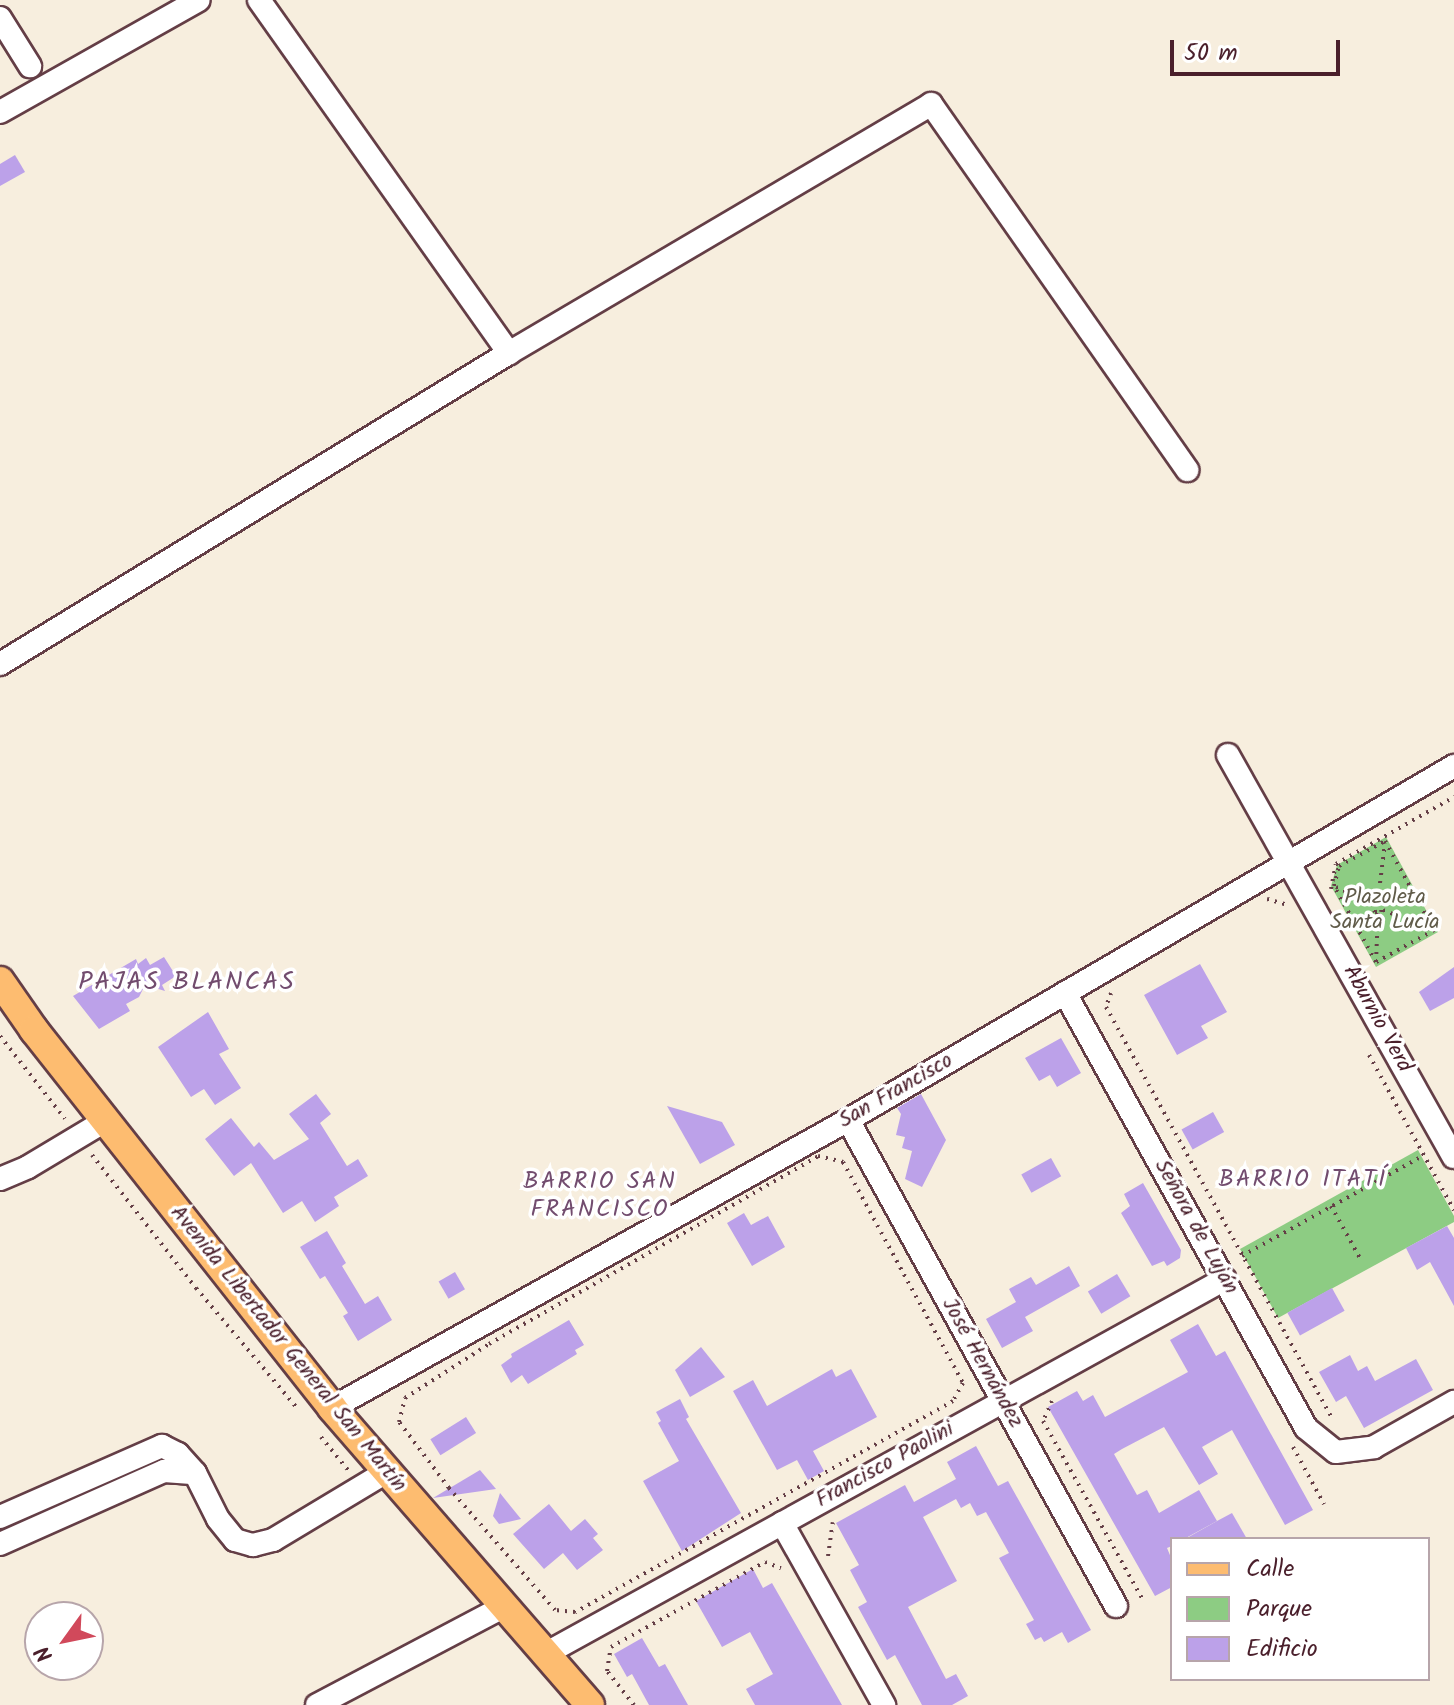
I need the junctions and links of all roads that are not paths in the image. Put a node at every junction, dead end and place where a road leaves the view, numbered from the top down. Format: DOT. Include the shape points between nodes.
graph roads {
  1 [pos="199,0"];
  2 [pos="259,0"];
  3 [pos="0,18"];
  4 [pos="30,66"];
  5 [pos="0,112"];
  6 [pos="509,353"];
  7 [pos="1187,470"];
  8 [pos="0,664"];
  9 [pos="1228,755"];
  10 [pos="1454,766"];
  11 [pos="1290,863"];
  12 [pos="0,981"];
  13 [pos="1065,993"];
  14 [pos="848,1120"];
  15 [pos="105,1121"];
  16 [pos="1454,1157"];
  17 [pos="0,1179"];
  18 [pos="1225,1279"];
  19 [pos="1003,1399"];
  20 [pos="1454,1402"];
  21 [pos="332,1408"];
  22 [pos="388,1471"];
  23 [pos="195,1473"];
  24 [pos="0,1517"];
  25 [pos="782,1523"];
  26 [pos="0,1544"];
  27 [pos="1116,1606"];
  28 [pos="503,1607"];
  29 [pos="547,1653"];
  30 [pos="317,1705"];
  31 [pos="590,1705"];
  32 [pos="884,1705"];
  1 -- 5 [label="street"];
  2 -- 6 [label="street"];
  3 -- 4 [label="street"];
  6 -- 7 [label="street" via="931,104"];
  6 -- 8 [label="street"];
  9 -- 11 [label="street, Aburnio Verd"];
  10 -- 11 [label="street, San Francisco"];
  11 -- 13 [label="street, San Francisco"];
  11 -- 16 [label="street, Aburnio Verd"];
  12 -- 15 [label="main road, Avenida Libertador General San Martín"];
  13 -- 14 [label="street, San Francisco"];
  13 -- 18 [label="street, Señora de Luján"];
  14 -- 19 [label="street, José Hernández"];
  14 -- 21 [label="street, San Francisco"];
  15 -- 17 [label="street"];
  15 -- 21 [label="main road, Avenida Libertador General San Martín"];
  18 -- 19 [label="street, Francisco Paolini"];
  18 -- 20 [label="street, Señora de Luján" via="1306,1428 1336,1452 1374,1447"];
  19 -- 25 [label="street, Francisco Paolini"];
  19 -- 27 [label="street, José Hernández"];
  21 -- 22 [label="main road, Avenida Libertador General San Martín"];
  22 -- 23 [label="street" via="273,1540 253,1545 235,1540"];
  22 -- 28 [label="main road, Avenida Libertador General San Martín"];
  23 -- 24 [label="street" via="162,1446"];
  23 -- 26 [label="street" via="164,1471"];
  25 -- 29 [label="street, Francisco Paolini"];
  25 -- 32 [label="street"];
  28 -- 29 [label="main road, Avenida Libertador General San Martín"];
  28 -- 30 [label="street"];
  29 -- 31 [label="main road, Avenida Libertador General San Martín"];
}
